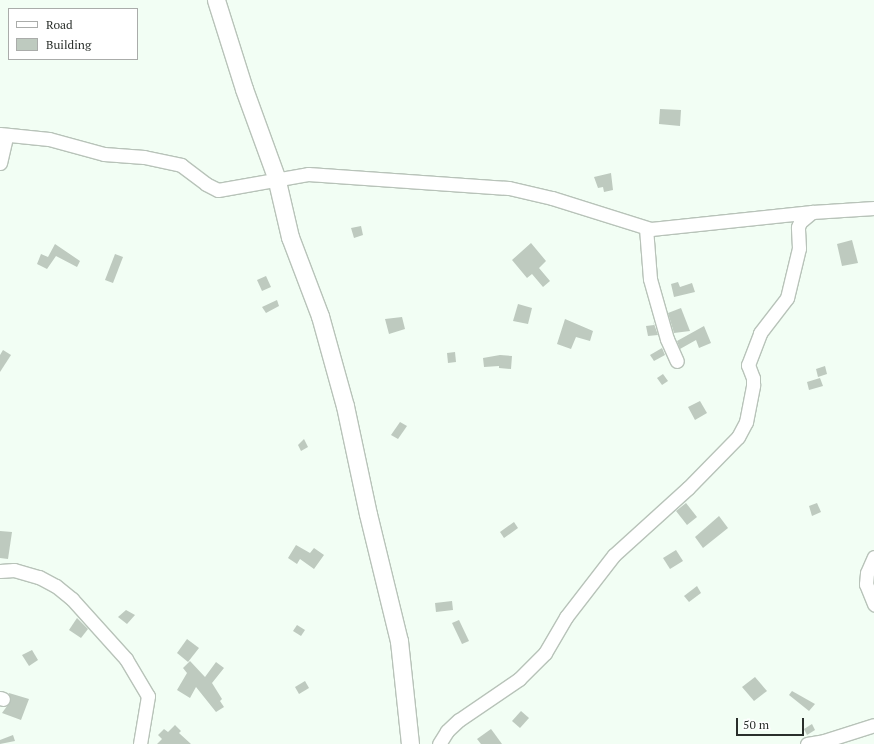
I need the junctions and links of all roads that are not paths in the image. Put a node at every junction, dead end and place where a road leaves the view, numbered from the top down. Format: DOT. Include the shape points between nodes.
graph roads {
  1 [pos="216,0"];
  2 [pos="3,135"];
  3 [pos="0,163"];
  4 [pos="276,178"];
  5 [pos="874,208"];
  6 [pos="812,212"];
  7 [pos="646,228"];
  8 [pos="677,361"];
  9 [pos="874,557"];
  10 [pos="0,571"];
  11 [pos="874,604"];
  12 [pos="874,725"];
  13 [pos="852,732"];
  14 [pos="140,744"];
  15 [pos="410,744"];
  16 [pos="439,744"];
  17 [pos="807,744"];
  18 [pos="839,744"];
  1 -- 4 [label="main road"];
  2 -- 3 [label="street"];
  2 -- 4 [label="street" via="49,139 104,154 144,157 181,165 218,190 228,190"];
  4 -- 7 [label="street" via="308,174 334,175 509,188 552,198"];
  4 -- 15 [label="main road" via="290,237 320,316 345,406 399,641"];
  5 -- 6 [label="street"];
  6 -- 7 [label="street" via="693,226"];
  6 -- 16 [label="street" via="798,227 799,248 787,298 760,333 748,366 753,385 746,422 738,437 688,488 614,555 566,617 545,653 519,679 447,731"];
  7 -- 8 [label="street" via="650,279 667,339"];
  9 -- 11 [label="street" via="867,573 866,584"];
  10 -- 14 [label="street" via="20,572 39,577 56,586 72,599 126,659 148,696"];
  12 -- 13 [label="street"];
  13 -- 17 [label="street"];
  13 -- 18 [label="street"];
}
